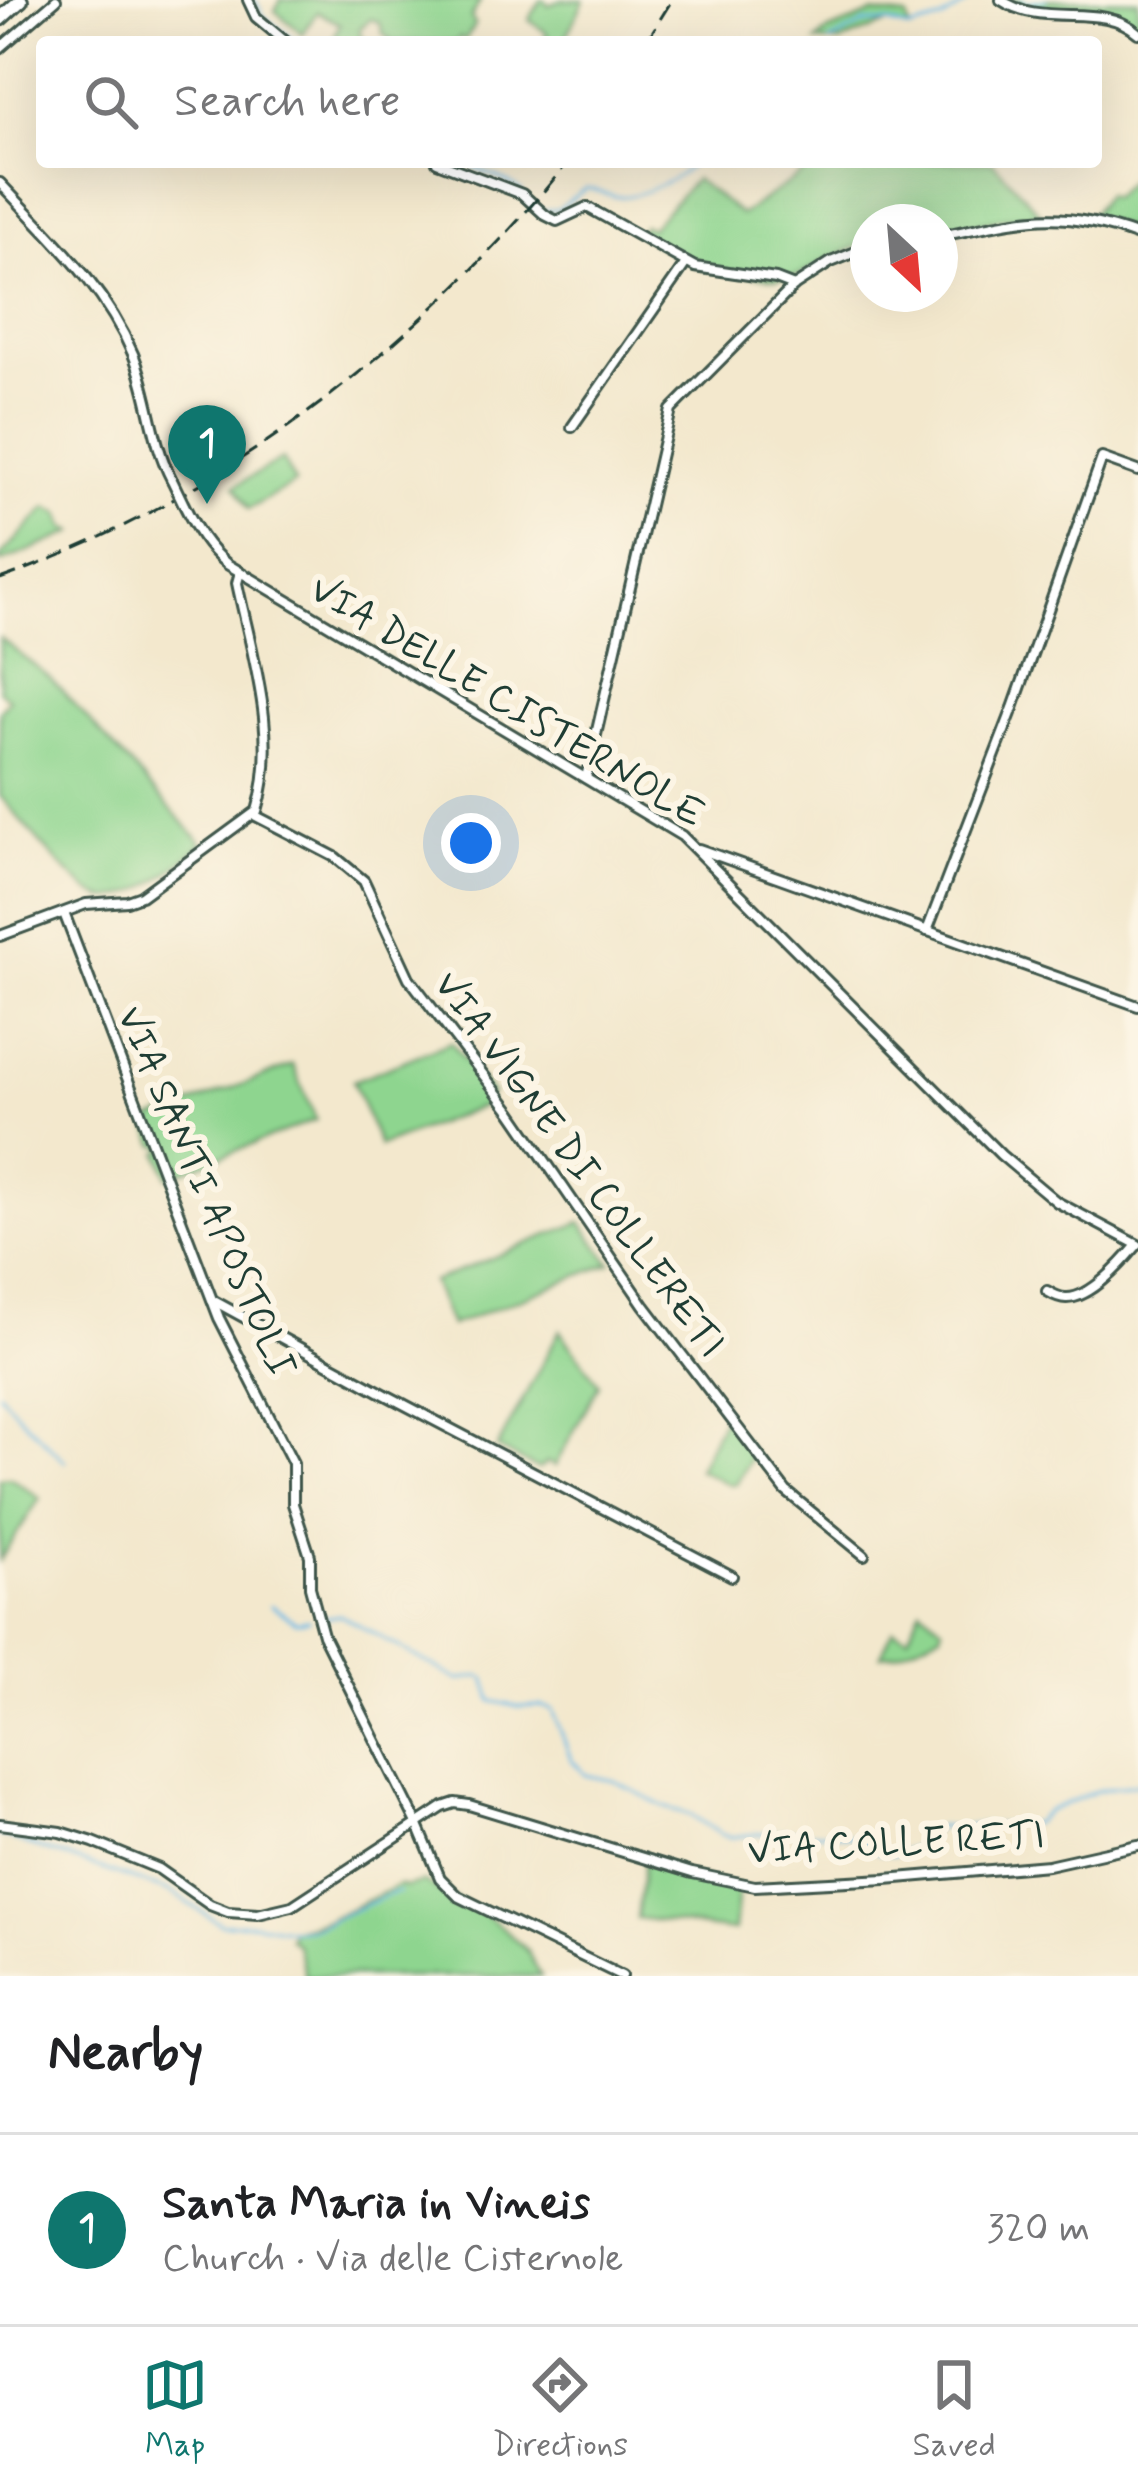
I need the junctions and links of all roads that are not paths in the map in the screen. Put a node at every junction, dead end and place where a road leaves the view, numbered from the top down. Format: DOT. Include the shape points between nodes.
graph roads {
  1 [pos="21,0"];
  2 [pos="56,0"];
  3 [pos="248,0"];
  4 [pos="1000,0"];
  5 [pos="0,19"];
  6 [pos="1138,33"];
  7 [pos="279,36"];
  8 [pos="0,48"];
  9 [pos="453,168"];
  10 [pos="0,184"];
  11 [pos="958,232"];
  12 [pos="1138,236"];
  13 [pos="850,254"];
  14 [pos="686,263"];
  15 [pos="794,286"];
  16 [pos="572,427"];
  17 [pos="1138,471"];
  18 [pos="240,572"];
  19 [pos="586,778"];
  20 [pos="254,815"];
  21 [pos="696,848"];
  22 [pos="64,913"];
  23 [pos="927,931"];
  24 [pos="0,936"];
  25 [pos="1138,1006"];
  26 [pos="1137,1245"];
  27 [pos="1047,1291"];
  28 [pos="212,1300"];
  29 [pos="864,1555"];
  30 [pos="732,1576"];
  31 [pos="417,1823"];
  32 [pos="0,1825"];
  33 [pos="1138,1846"];
  34 [pos="622,1976"];
  1 -- 5 [label="highway"];
  2 -- 8 [label="street"];
  3 -- 7 [label="street"];
  4 -- 6 [label="street" via="1029,11 1100,10"];
  9 -- 14 [label="street" via="522,194 556,221 587,207"];
  10 -- 18 [label="street, VIA DELLE CISTERNOLE, bridge" via="115,313 184,505 215,555"];
  11 -- 12 [label="street" via="1049,217"];
  13 -- 15 [label="street"];
  14 -- 15 [label="street"];
  14 -- 16 [label="street"];
  15 -- 19 [label="street" via="671,410"];
  17 -- 23 [label="street" via="1102,458"];
  18 -- 19 [label="street, VIA DELLE CISTERNOLE"];
  18 -- 20 [label="street" via="265,716"];
  19 -- 21 [label="street, VIA DELLE CISTERNOLE"];
  20 -- 22 [label="street" via="141,896"];
  20 -- 29 [label="street, VIA VIGNE DI COLLERETI" via="364,881 409,978 644,1305 786,1491"];
  21 -- 23 [label="street"];
  21 -- 26 [label="street, VIA DELLE CISTERNOLE" via="1014,1166 1057,1202"];
  22 -- 24 [label="street"];
  22 -- 28 [label="street, VIA SANTI APOSTOLI"];
  23 -- 25 [label="street"];
  26 -- 27 [label="street" via="1077,1296"];
  28 -- 30 [label="street"];
  28 -- 31 [label="street, VIA SANTI APOSTOLI" via="295,1469 293,1504 323,1635"];
  31 -- 32 [label="street, VIA COLLE RETI" via="296,1904 250,1915 213,1907 165,1872 86,1839"];
  31 -- 33 [label="street, VIA COLLE RETI" via="461,1803 755,1886 1043,1865"];
  31 -- 34 [label="street, VIA SANTI APOSTOLI" via="453,1893"];
}
